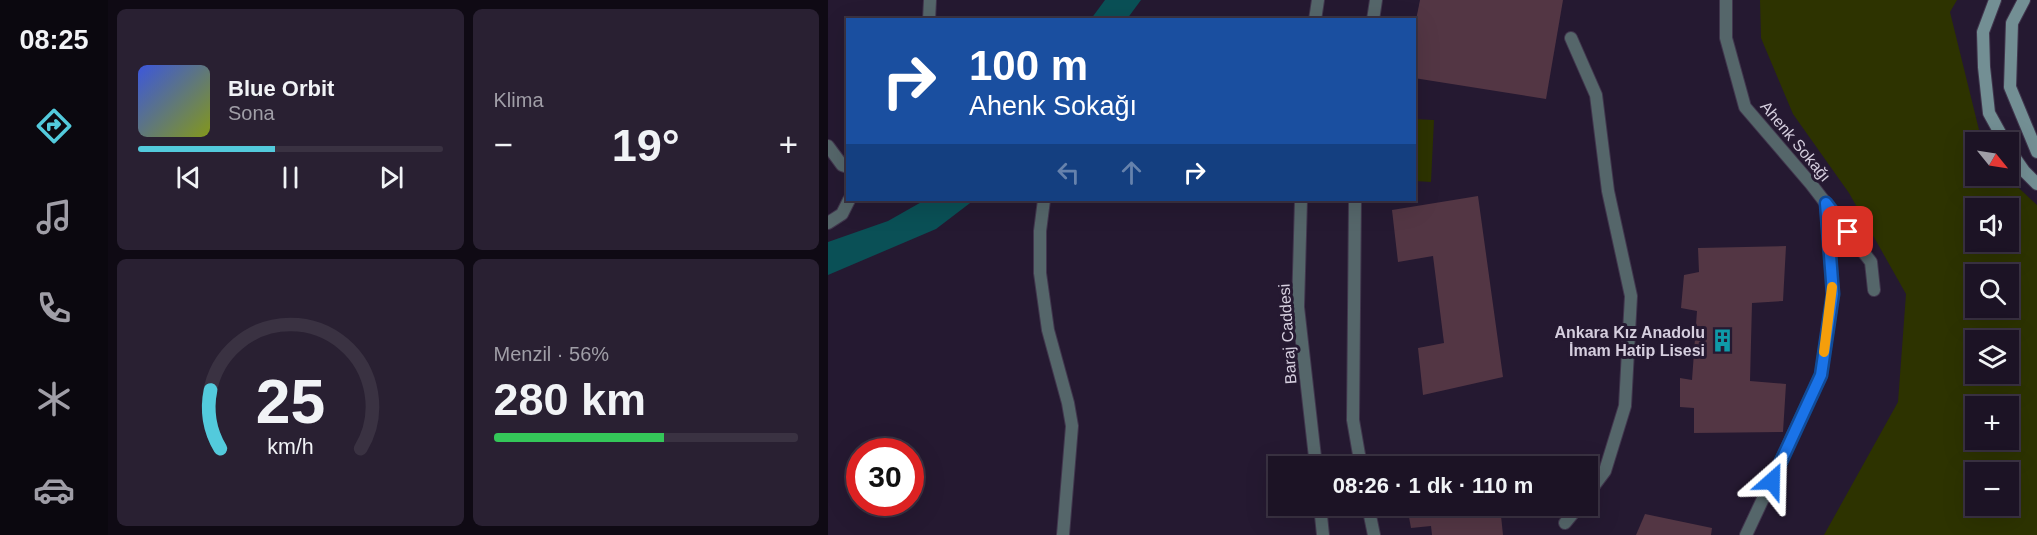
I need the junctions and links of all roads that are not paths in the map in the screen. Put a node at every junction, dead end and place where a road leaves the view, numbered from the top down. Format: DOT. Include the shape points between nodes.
graph roads {
  1 [pos="930,0"];
  2 [pos="1318,0"];
  3 [pos="1376,0"];
  4 [pos="1726,0"];
  5 [pos="1995,0"];
  6 [pos="2024,0"];
  7 [pos="929,18"];
  8 [pos="1315,18"];
  9 [pos="1373,18"];
  10 [pos="1571,38"];
  11 [pos="1999,132"];
  12 [pos="828,146"];
  13 [pos="2037,152"];
  14 [pos="2019,164"];
  15 [pos="846,166"];
  16 [pos="2037,184"];
  17 [pos="848,201"];
  18 [pos="1044,201"];
  19 [pos="1301,201"];
  20 [pos="1356,201"];
  21 [pos="1826,203"];
  22 [pos="828,223"];
  23 [pos="1874,290"];
  24 [pos="1315,456"];
  25 [pos="1359,456"];
  26 [pos="1598,480"];
  27 [pos="1321,516"];
  28 [pos="1370,516"];
  29 [pos="1570,516"];
  30 [pos="1565,523"];
  31 [pos="1063,535"];
  32 [pos="1323,535"];
  33 [pos="1374,535"];
  34 [pos="1746,535"];
  1 -- 7 [label="street"];
  2 -- 8 [label="street"];
  3 -- 9 [label="street"];
  4 -- 21 [label="street, Ahenk Sokağı" via="1725,38 1745,107"];
  5 -- 11 [label="street" via="1983,32 1984,67 1989,113"];
  6 -- 13 [label="street" via="2012,23 2010,87"];
  10 -- 26 [label="street" via="1596,95 1608,191 1631,296 1625,406 1605,471"];
  12 -- 15 [label="street"];
  14 -- 16 [label="street"];
  17 -- 22 [label="street" via="842,214"];
  18 -- 31 [label="street" via="1040,273 1047,330 1072,426"];
  19 -- 24 [label="street, Baraj Caddesi" via="1299,307"];
  20 -- 25 [label="street" via="1353,420"];
  21 -- 23 [label="street, Ahenk Sokağı" via="1871,262"];
  21 -- 34 [label="street" via="1833,294 1821,375"];
  27 -- 32 [label="street"];
  28 -- 33 [label="street"];
  29 -- 30 [label="street"];
}
